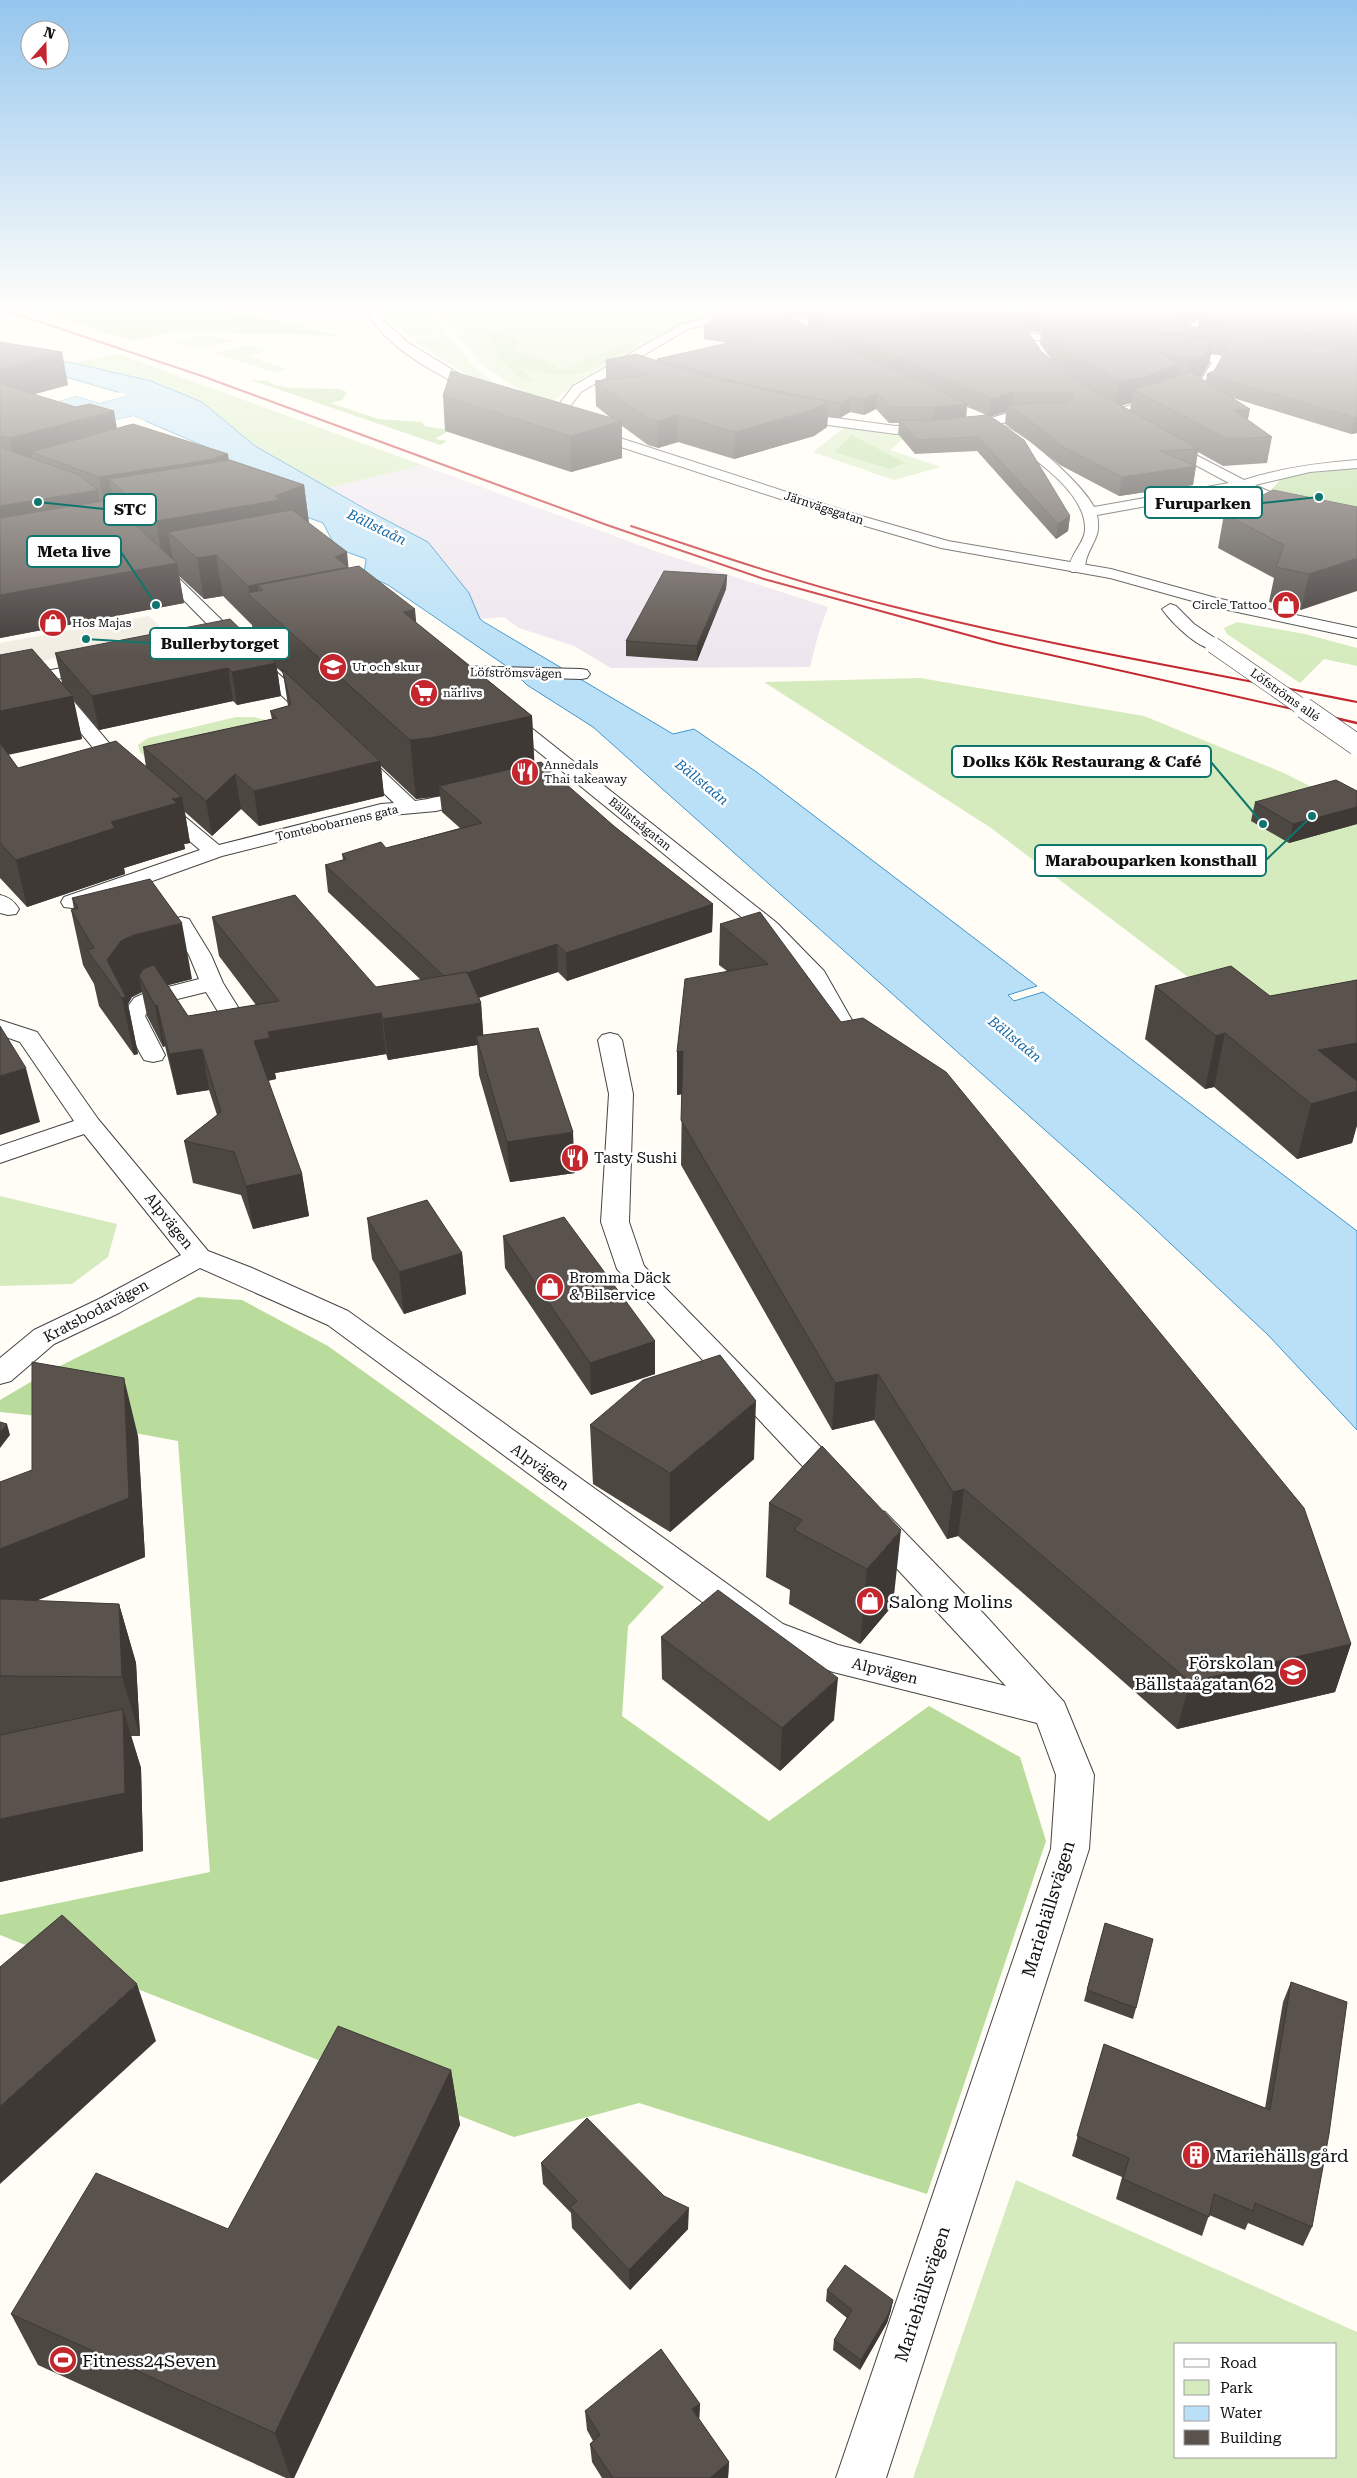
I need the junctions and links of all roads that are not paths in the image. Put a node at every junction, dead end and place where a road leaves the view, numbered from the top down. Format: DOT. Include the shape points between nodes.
graph roads {
  1 [pos="866,426"];
  2 [pos="953,426"];
  3 [pos="994,426"];
  4 [pos="578,429"];
  5 [pos="1157,439"];
  6 [pos="1357,464"];
  7 [pos="1243,485"];
  8 [pos="1090,512"];
  9 [pos="1357,526"];
  10 [pos="147,556"];
  11 [pos="179,565"];
  12 [pos="160,568"];
  13 [pos="1077,569"];
  14 [pos="1192,596"];
  15 [pos="1169,608"];
  16 [pos="1211,612"];
  17 [pos="310,624"];
  18 [pos="1357,633"];
  19 [pos="231,639"];
  20 [pos="1213,645"];
  21 [pos="192,647"];
  22 [pos="117,662"];
  23 [pos="443,666"];
  24 [pos="581,674"];
  25 [pos="42,676"];
  26 [pos="0,685"];
  27 [pos="323,725"];
  28 [pos="339,740"];
  29 [pos="1357,744"];
  30 [pos="576,772"];
  31 [pos="548,778"];
  32 [pos="492,792"];
  33 [pos="410,807"];
  34 [pos="215,852"];
  35 [pos="72,902"];
  36 [pos="180,924"];
  37 [pos="212,984"];
  38 [pos="841,1022"];
  39 [pos="0,1028"];
  40 [pos="244,1036"];
  41 [pos="610,1040"];
  42 [pos="153,1055"];
  43 [pos="89,1124"];
  44 [pos="0,1155"];
  45 [pos="198,1258"];
  46 [pos="0,1374"];
  47 [pos="1051,1712"];
  48 [pos="861,2478"];
  1 -- 2 [label="street" via="896,430"];
  3 -- 8 [label="street" via="1052,468 1082,497"];
  4 -- 13 [label="street, Järnvägsgatan" via="946,545"];
  5 -- 7 [label="street"];
  6 -- 7 [label="street" via="1310,468"];
  7 -- 8 [label="street"];
  7 -- 9 [label="street" via="1308,515"];
  8 -- 13 [label="street" via="1092,532 1076,562"];
  10 -- 12 [label="street"];
  11 -- 12 [label="street"];
  12 -- 19 [label="street"];
  13 -- 14 [label="street, Järnvägsgatan" via="1110,574"];
  13 -- 15 [label="street, Järnvägsgatan"];
  14 -- 15 [label="street, Järnvägsgatan" via="1170,598 1166,603"];
  14 -- 16 [label="street, Järnvägsgatan"];
  15 -- 16 [label="street, Järnvägsgatan" via="1193,615"];
  15 -- 20 [label="street, Löfströms allé" via="1188,628"];
  16 -- 18 [label="street, Järnvägsgatan" via="1288,618"];
  16 -- 20 [label="street"];
  17 -- 19 [label="street"];
  19 -- 21 [label="street"];
  19 -- 27 [label="street"];
  20 -- 29 [label="street, Löfströms allé, bridge"];
  22 -- 25 [label="street"];
  23 -- 24 [label="street, Löfströmsvägen" via="489,673"];
  23 -- 30 [label="street, Bällstaågatan"];
  25 -- 26 [label="street"];
  25 -- 34 [label="street" via="115,764"];
  28 -- 33 [label="street"];
  30 -- 31 [label="street"];
  30 -- 38 [label="street, Bällstaågatan" via="770,928 816,976"];
  32 -- 33 [label="street, Tomtebobarnens gata" via="436,805"];
  33 -- 34 [label="street, Tomtebobarnens gata" via="381,810"];
  34 -- 35 [label="street, Tomtebobarnens gata"];
  36 -- 37 [label="street" via="200,954"];
  37 -- 40 [label="street"];
  37 -- 42 [label="street" via="166,994 142,1004 133,1016"];
  39 -- 43 [label="street, Alpvägen" via="29,1037"];
  41 -- 47 [label="street, Mariehällsvägen" via="622,1094 615,1222 631,1269 972,1624"];
  43 -- 44 [label="street"];
  43 -- 45 [label="street, Alpvägen"];
  45 -- 46 [label="street, Kratsbodavägen" via="109,1306 44,1336"];
  45 -- 47 [label="street, Alpvägen" via="242,1274 338,1318 771,1634 833,1658"];
  47 -- 48 [label="street, Mariehällsvägen" via="1075,1775 1070,1849"];
}
